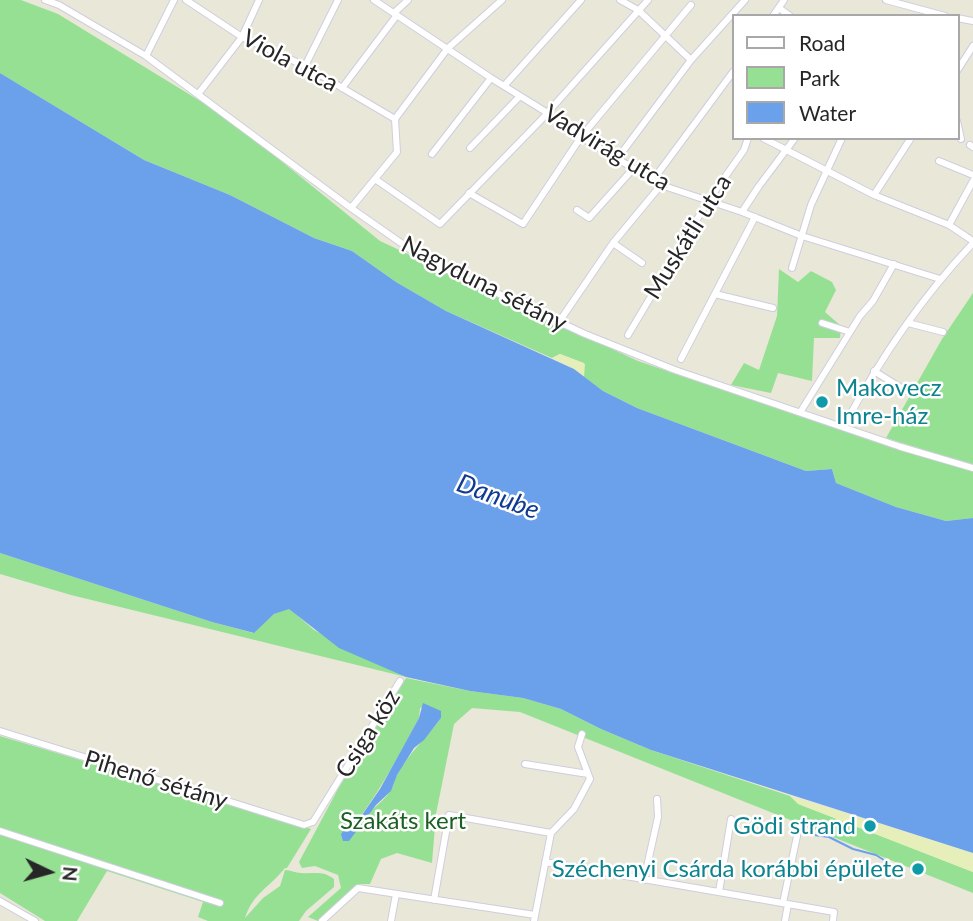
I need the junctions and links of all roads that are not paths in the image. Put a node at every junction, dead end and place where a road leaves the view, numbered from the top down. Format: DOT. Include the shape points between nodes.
graph roads {
  1 [pos="45,0"];
  2 [pos="174,0"];
  3 [pos="186,0"];
  4 [pos="259,0"];
  5 [pos="338,0"];
  6 [pos="374,0"];
  7 [pos="408,0"];
  8 [pos="502,0"];
  9 [pos="581,0"];
  10 [pos="620,0"];
  11 [pos="648,0"];
  12 [pos="745,0"];
  13 [pos="784,0"];
  14 [pos="887,0"];
  15 [pos="691,5"];
  16 [pos="779,8"];
  17 [pos="638,10"];
  18 [pos="395,14"];
  19 [pos="732,14"];
  20 [pos="732,14"];
  21 [pos="774,14"];
  22 [pos="787,14"];
  23 [pos="924,14"];
  24 [pos="666,35"];
  25 [pos="242,37"];
  26 [pos="973,46"];
  27 [pos="448,48"];
  28 [pos="146,56"];
  29 [pos="691,60"];
  30 [pos="305,66"];
  31 [pos="959,68"];
  32 [pos="732,73"];
  33 [pos="491,78"];
  34 [pos="504,86"];
  35 [pos="342,88"];
  36 [pos="199,93"];
  37 [pos="520,96"];
  38 [pos="546,112"];
  39 [pos="395,119"];
  40 [pos="959,130"];
  41 [pos="581,137"];
  42 [pos="961,139"];
  43 [pos="747,140"];
  44 [pos="767,140"];
  45 [pos="794,140"];
  46 [pos="841,140"];
  47 [pos="910,140"];
  48 [pos="470,149"];
  49 [pos="786,150"];
  50 [pos="432,154"];
  51 [pos="617,159"];
  52 [pos="939,162"];
  53 [pos="633,169"];
  54 [pos="827,171"];
  55 [pos="973,174"];
  56 [pos="375,179"];
  57 [pos="653,180"];
  58 [pos="973,181"];
  59 [pos="661,186"];
  60 [pos="469,193"];
  61 [pos="874,195"];
  62 [pos="708,201"];
  63 [pos="351,208"];
  64 [pos="577,210"];
  65 [pos="742,212"];
  66 [pos="755,217"];
  67 [pos="949,225"];
  68 [pos="802,236"];
  69 [pos="973,242"];
  70 [pos="613,243"];
  71 [pos="642,263"];
  72 [pos="894,264"];
  73 [pos="792,268"];
  74 [pos="940,279"];
  75 [pos="715,293"];
  76 [pos="773,308"];
  77 [pos="559,322"];
  78 [pos="822,323"];
  79 [pos="908,323"];
  80 [pos="850,332"];
  81 [pos="943,332"];
  82 [pos="628,335"];
  83 [pos="681,359"];
  84 [pos="874,371"];
  85 [pos="906,391"];
  86 [pos="801,411"];
  87 [pos="844,426"];
  88 [pos="973,468"];
  89 [pos="401,681"];
  90 [pos="0,731"];
  91 [pos="582,734"];
  92 [pos="525,764"];
  93 [pos="588,774"];
  94 [pos="656,799"];
  95 [pos="731,819"];
  96 [pos="313,822"];
  97 [pos="0,831"];
  98 [pos="551,832"];
  99 [pos="797,836"];
  100 [pos="545,862"];
  101 [pos="644,880"];
  102 [pos="719,892"];
  103 [pos="396,894"];
  104 [pos="434,900"];
  105 [pos="0,901"];
  106 [pos="220,903"];
  107 [pos="785,904"];
  108 [pos="535,918"];
  109 [pos="35,921"];
  110 [pos="322,921"];
  111 [pos="391,921"];
  112 [pos="785,921"];
  113 [pos="833,921"];
  1 -- 28 [label="street, Nagyduna sétány"];
  2 -- 28 [label="street"];
  3 -- 25 [label="street, Viola utca"];
  4 -- 25 [label="street"];
  5 -- 30 [label="street"];
  6 -- 18 [label="street, Vadvirág utca"];
  7 -- 18 [label="street"];
  8 -- 27 [label="street"];
  9 -- 34 [label="street"];
  10 -- 17 [label="street"];
  11 -- 17 [label="street"];
  12 -- 20 [label="street"];
  13 -- 16 [label="street"];
  14 -- 23 [label="street"];
  15 -- 24 [label="street"];
  16 -- 21 [label="street"];
  16 -- 22 [label="street"];
  17 -- 24 [label="street"];
  17 -- 38 [label="street"];
  18 -- 27 [label="street, Vadvirág utca"];
  18 -- 35 [label="street"];
  19 -- 29 [label="street"];
  24 -- 29 [label="street"];
  24 -- 41 [label="street"];
  25 -- 30 [label="street, Viola utca"];
  25 -- 36 [label="street"];
  26 -- 31 [label="street"];
  27 -- 33 [label="street, Vadvirág utca"];
  27 -- 39 [label="street"];
  28 -- 36 [label="street, Nagyduna sétány"];
  29 -- 51 [label="street"];
  30 -- 35 [label="street, Viola utca"];
  32 -- 57 [label="street"];
  33 -- 34 [label="street, Vadvirág utca"];
  33 -- 50 [label="street"];
  34 -- 37 [label="street, Vadvirág utca"];
  35 -- 39 [label="street, Viola utca"];
  36 -- 63 [label="street, Nagyduna sétány"];
  37 -- 38 [label="street, Vadvirág utca"];
  37 -- 48 [label="street"];
  38 -- 41 [label="street, Vadvirág utca"];
  38 -- 60 [label="street"];
  39 -- 56 [label="street" via="397,152"];
  40 -- 42 [label="street"];
  41 -- 51 [label="street, Vadvirág utca"];
  41 -- 60 [label="street" via="523,224"];
  43 -- 62 [label="street, Muskátli utca"];
  44 -- 49 [label="street"];
  45 -- 49 [label="street"];
  46 -- 54 [label="street"];
  47 -- 61 [label="street"];
  49 -- 54 [label="street"];
  49 -- 65 [label="street"];
  51 -- 53 [label="street, Vadvirág utca"];
  52 -- 55 [label="street"];
  53 -- 57 [label="street, Vadvirág utca"];
  53 -- 64 [label="street" via="589,218"];
  54 -- 61 [label="street"];
  54 -- 68 [label="street"];
  56 -- 60 [label="street" via="440,224"];
  56 -- 63 [label="street"];
  57 -- 59 [label="street, Vadvirág utca"];
  58 -- 67 [label="street"];
  59 -- 62 [label="street, Vadvirág utca"];
  59 -- 70 [label="street"];
  61 -- 67 [label="street"];
  62 -- 65 [label="street, Vadvirág utca"];
  62 -- 82 [label="street, Muskátli utca"];
  63 -- 77 [label="street, Nagyduna sétány" via="424,259"];
  65 -- 66 [label="street, Vadvirág utca"];
  66 -- 68 [label="street, Vadvirág utca"];
  66 -- 75 [label="street"];
  67 -- 69 [label="street"];
  68 -- 72 [label="street, Vadvirág utca"];
  68 -- 73 [label="street"];
  69 -- 74 [label="street"];
  70 -- 71 [label="street"];
  70 -- 77 [label="street"];
  72 -- 74 [label="street, Vadvirág utca"];
  72 -- 80 [label="street"];
  74 -- 79 [label="street"];
  75 -- 76 [label="street"];
  75 -- 83 [label="street"];
  77 -- 86 [label="street, Nagyduna sétány" via="675,370"];
  78 -- 80 [label="street"];
  79 -- 81 [label="street"];
  79 -- 84 [label="street"];
  80 -- 86 [label="street"];
  84 -- 85 [label="street"];
  84 -- 87 [label="street"];
  86 -- 87 [label="street, Nagyduna sétány"];
  87 -- 88 [label="street, Nagyduna sétány"];
  89 -- 96 [label="street, Csiga köz"];
  90 -- 96 [label="street, Pihenő sétány" via="178,789 304,825"];
  91 -- 93 [label="street" via="578,747"];
  92 -- 93 [label="street"];
  93 -- 98 [label="street" via="589,784 574,809"];
  94 -- 101 [label="street" via="658,817"];
  95 -- 102 [label="street"];
  97 -- 106 [label="street"];
  98 -- 100 [label="street"];
  98 -- 104 [label="street" via="449,816"];
  99 -- 107 [label="street"];
  100 -- 101 [label="street"];
  100 -- 108 [label="street"];
  101 -- 102 [label="street"];
  102 -- 107 [label="street"];
  103 -- 104 [label="street"];
  103 -- 110 [label="street" via="358,888"];
  103 -- 111 [label="street"];
  104 -- 108 [label="street"];
  105 -- 109 [label="street"];
  107 -- 112 [label="street"];
  107 -- 113 [label="street" via="834,912"];
}
